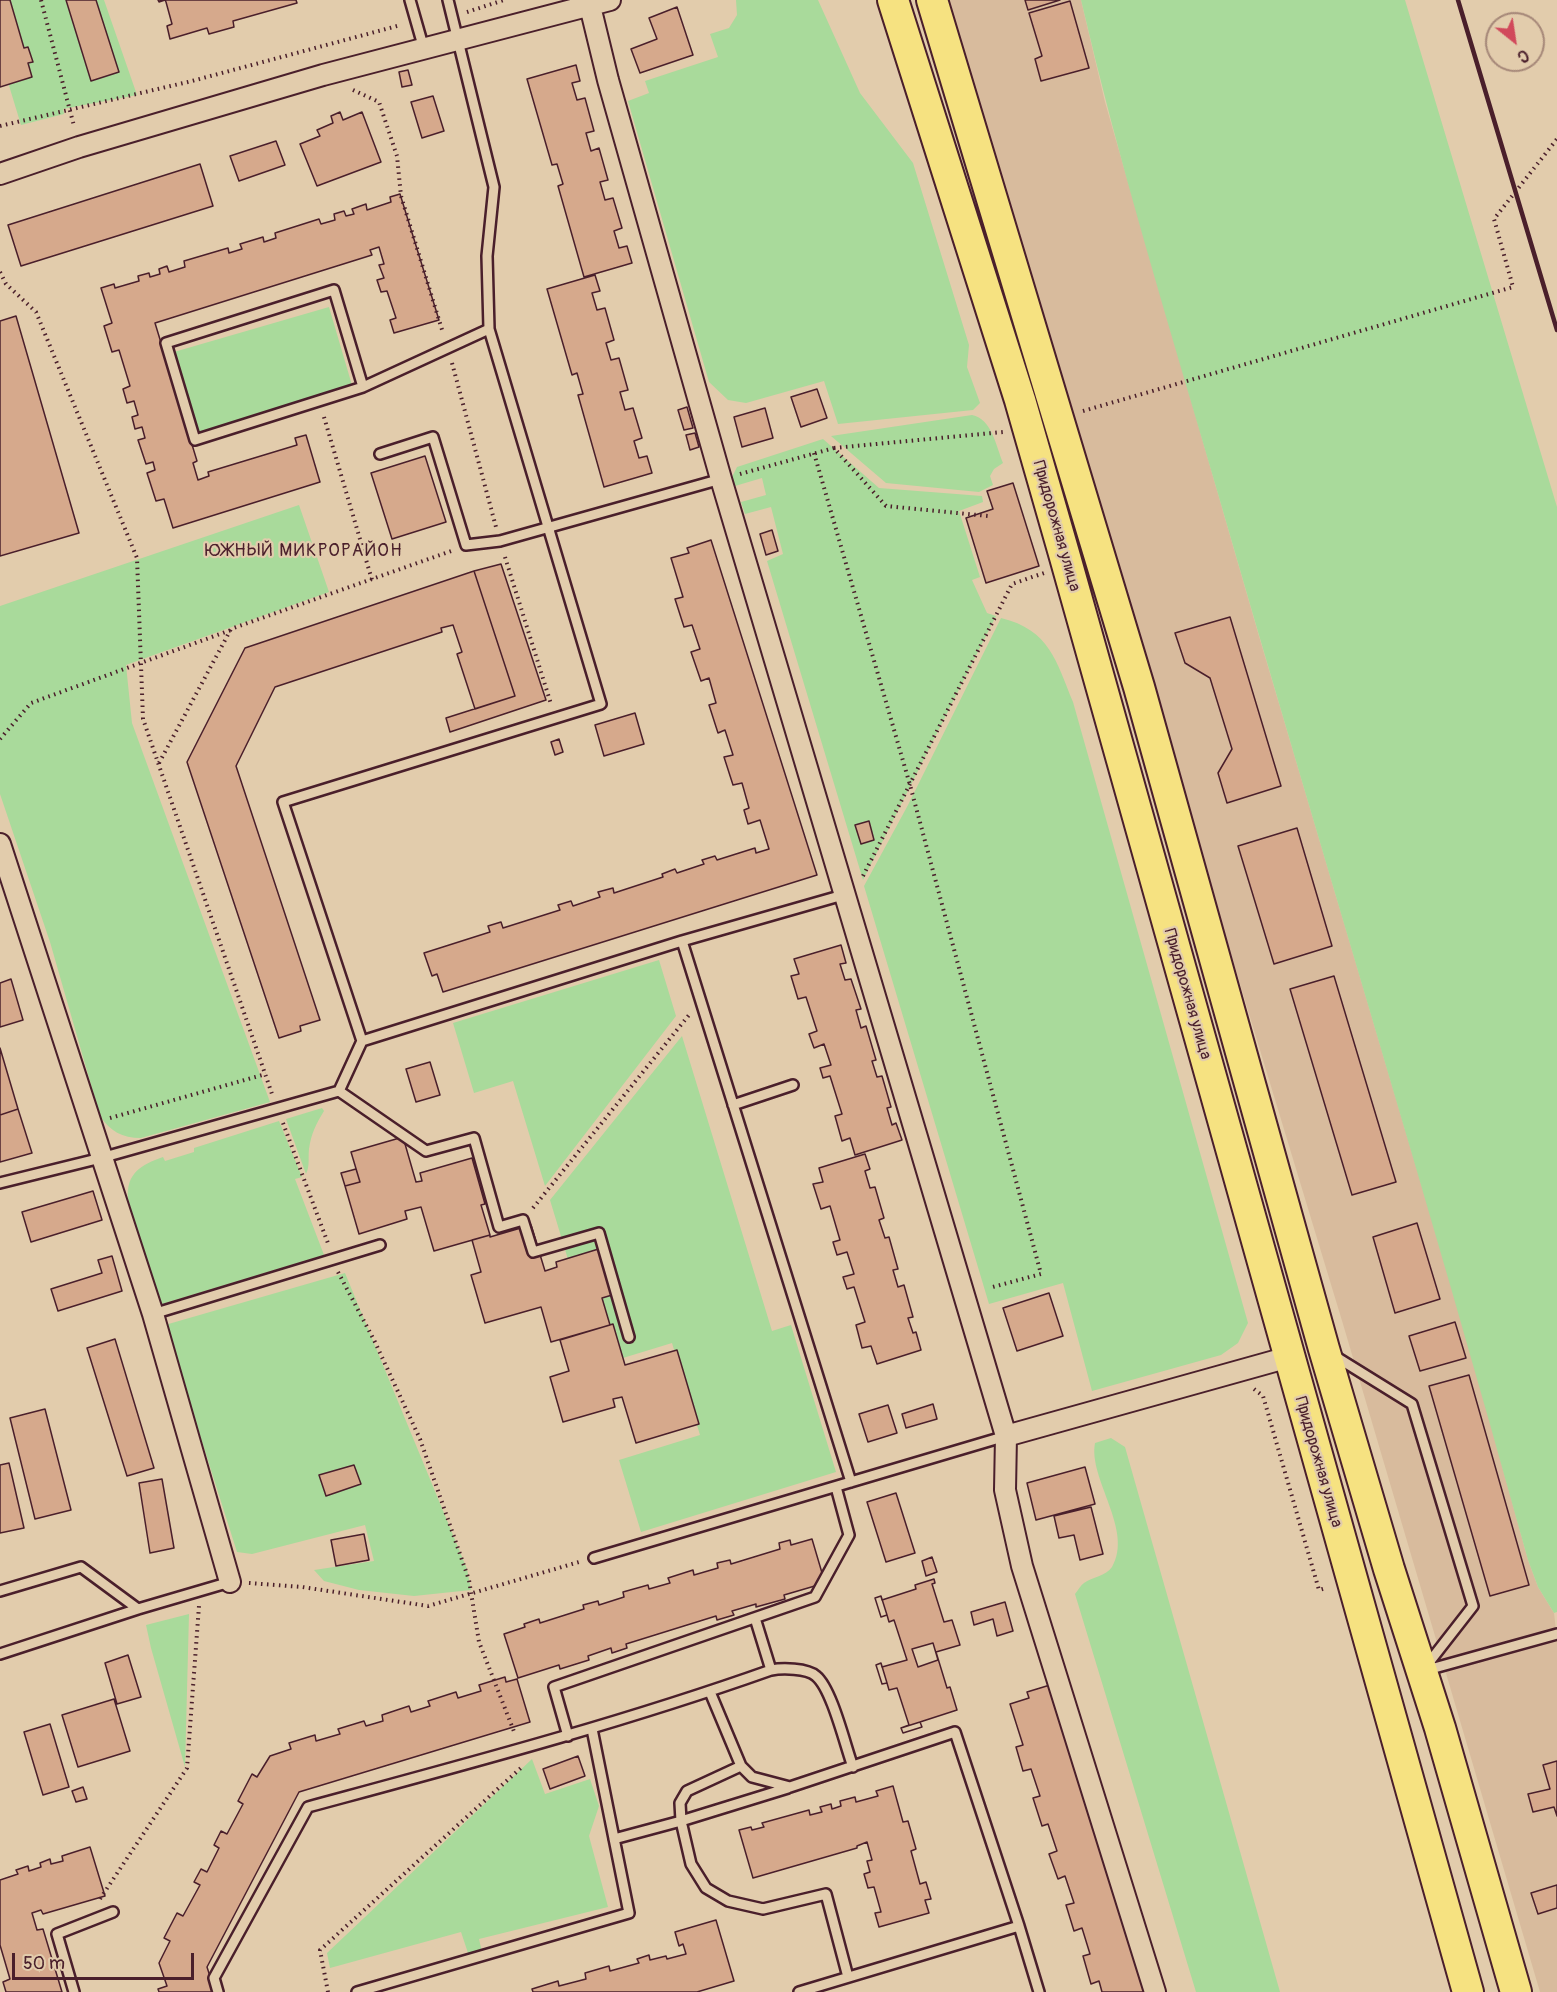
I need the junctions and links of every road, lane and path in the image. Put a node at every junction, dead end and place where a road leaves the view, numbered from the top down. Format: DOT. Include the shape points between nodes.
graph roads {
  1 [pos="41,0"];
  2 [pos="410,0"];
  3 [pos="448,0"];
  4 [pos="504,0"];
  5 [pos="610,0"];
  6 [pos="893,0"];
  7 [pos="932,0"];
  8 [pos="590,6"];
  9 [pos="453,16"];
  10 [pos="416,21"];
  11 [pos="457,40"];
  12 [pos="424,49"];
  13 [pos="323,75"];
  14 [pos="70,110"];
  15 [pos="0,126"];
  16 [pos="1557,139"];
  17 [pos="79,147"];
  18 [pos="0,174"];
  19 [pos="0,272"];
  20 [pos="489,329"];
  21 [pos="448,348"];
  22 [pos="363,387"];
  23 [pos="319,400"];
  24 [pos="1085,410"];
  25 [pos="1000,433"];
  26 [pos="834,448"];
  27 [pos="814,453"];
  28 [pos="380,454"];
  29 [pos="721,479"];
  30 [pos="988,516"];
  31 [pos="549,528"];
  32 [pos="500,541"];
  33 [pos="466,545"];
  34 [pos="372,580"];
  35 [pos="1012,584"];
  36 [pos="231,629"];
  37 [pos="556,718"];
  38 [pos="0,739"];
  39 [pos="158,764"];
  40 [pos="909,785"];
  41 [pos="0,844"];
  42 [pos="843,895"];
  43 [pos="682,941"];
  44 [pos="701,1001"];
  45 [pos="362,1041"];
  46 [pos="266,1074"];
  47 [pos="793,1085"];
  48 [pos="339,1091"];
  49 [pos="733,1105"];
  50 [pos="277,1109"];
  51 [pos="90,1124"];
  52 [pos="101,1158"];
  53 [pos="0,1183"];
  54 [pos="523,1220"];
  55 [pos="380,1245"];
  56 [pos="334,1260"];
  57 [pos="989,1288"];
  58 [pos="153,1314"];
  59 [pos="629,1337"];
  60 [pos="1324,1349"];
  61 [pos="1288,1357"];
  62 [pos="1250,1386"];
  63 [pos="1006,1436"];
  64 [pos="851,1482"];
  65 [pos="836,1486"];
  66 [pos="594,1558"];
  67 [pos="1352,1580"];
  68 [pos="230,1581"];
  69 [pos="200,1590"];
  70 [pos="0,1591"];
  71 [pos="138,1609"];
  72 [pos="755,1618"];
  73 [pos="1557,1634"];
  74 [pos="0,1654"];
  75 [pos="771,1670"];
  76 [pos="1421,1671"];
  77 [pos="710,1692"];
  78 [pos="592,1729"];
  79 [pos="568,1736"];
  80 [pos="550,1742"];
  81 [pos="521,1749"];
  82 [pos="741,1766"];
  83 [pos="852,1767"];
  84 [pos="790,1787"];
  85 [pos="681,1821"];
  86 [pos="614,1839"];
  87 [pos="113,1912"];
  88 [pos="84,1923"];
  89 [pos="1019,1926"];
  90 [pos="848,1977"];
  91 [pos="74,1992"];
  92 [pos="218,1992"];
  93 [pos="328,1992"];
  94 [pos="357,1992"];
  95 [pos="799,1992"];
  96 [pos="1039,1992"];
  97 [pos="1155,1992"];
  98 [pos="1468,1992"];
  99 [pos="1516,1992"];
  1 -- 14 [label="path"];
  2 -- 10 [label="lane"];
  3 -- 9 [label="lane"];
  4 -- 9 [label="path"];
  5 -- 8 [label="street"];
  6 -- 61 [label="main road, Придорожная улица" via="1027,426"];
  7 -- 60 [label="main road" via="1139,687"];
  8 -- 11 [label="street"];
  8 -- 29 [label="street"];
  9 -- 11 [label="lane"];
  10 -- 12 [label="lane"];
  10 -- 14 [label="path"];
  11 -- 12 [label="street"];
  11 -- 20 [label="lane" via="494,187 487,256"];
  12 -- 13 [label="street"];
  13 -- 17 [label="street"];
  13 -- 21 [label="path" via="379,102 398,156 401,196"];
  14 -- 15 [label="path"];
  14 -- 17 [label="path"];
  16 -- 24 [label="path" via="1494,219 1513,288"];
  17 -- 18 [label="street"];
  19 -- 39 [label="path" via="6,284 36,312 136,558 142,719"];
  20 -- 21 [label="lane"];
  20 -- 31 [label="lane"];
  21 -- 22 [label="lane"];
  21 -- 32 [label="path"];
  22 -- 23 [label="lane"];
  22 -- 23 [label="lane" via="334,290 166,343 195,440"];
  23 -- 34 [label="path"];
  25 -- 26 [label="path"];
  26 -- 27 [label="path"];
  26 -- 30 [label="path" via="886,506"];
  27 -- 29 [label="path"];
  27 -- 40 [label="path"];
  28 -- 33 [label="lane" via="433,437"];
  29 -- 31 [label="lane"];
  29 -- 42 [label="street"];
  31 -- 32 [label="lane"];
  31 -- 37 [label="lane" via="601,704"];
  32 -- 33 [label="lane"];
  32 -- 37 [label="path"];
  33 -- 34 [label="path"];
  34 -- 36 [label="path"];
  35 -- 40 [label="path"];
  36 -- 38 [label="path" via="31,703"];
  36 -- 39 [label="path"];
  37 -- 45 [label="lane" via="283,802"];
  39 -- 46 [label="path"];
  40 -- 42 [label="path" via="859,885"];
  40 -- 57 [label="path" via="1041,1274"];
  41 -- 51 [label="street"];
  42 -- 43 [label="lane"];
  42 -- 63 [label="street"];
  43 -- 44 [label="lane"];
  43 -- 45 [label="lane"];
  44 -- 49 [label="lane"];
  44 -- 54 [label="path"];
  45 -- 48 [label="lane"];
  46 -- 50 [label="path"];
  46 -- 51 [label="path"];
  47 -- 49 [label="lane"];
  48 -- 50 [label="lane"];
  48 -- 54 [label="lane" via="426,1151 474,1138 500,1227"];
  49 -- 64 [label="lane"];
  50 -- 52 [label="lane"];
  50 -- 56 [label="path"];
  51 -- 52 [label="street"];
  52 -- 53 [label="lane"];
  52 -- 58 [label="street"];
  54 -- 59 [label="lane" via="533,1252 599,1233"];
  55 -- 56 [label="lane"];
  56 -- 58 [label="lane"];
  56 -- 81 [label="path" via="420,1439 469,1580 479,1642"];
  58 -- 68 [label="street"];
  60 -- 76 [label="main road"];
  60 -- 76 [label="lane" via="1412,1404 1473,1606"];
  61 -- 63 [label="street"];
  61 -- 67 [label="main road, Придорожная улица"];
  62 -- 67 [label="path" via="1263,1396 1319,1590"];
  63 -- 64 [label="lane"];
  63 -- 97 [label="street" via="1005,1490 1022,1566"];
  64 -- 65 [label="lane"];
  65 -- 66 [label="lane"];
  65 -- 72 [label="lane" via="849,1535 815,1597"];
  66 -- 68 [label="path" via="428,1606 302,1587"];
  67 -- 98 [label="main road, Придорожная улица"];
  68 -- 69 [label="lane"];
  69 -- 71 [label="lane"];
  69 -- 88 [label="path" via="187,1768"];
  70 -- 71 [label="lane" via="81,1566"];
  71 -- 74 [label="lane"];
  72 -- 75 [label="lane"];
  72 -- 79 [label="lane" via="554,1687"];
  73 -- 76 [label="lane"];
  75 -- 77 [label="lane"];
  75 -- 83 [label="lane" via="785,1668 815,1674 826,1689"];
  76 -- 99 [label="main road"];
  77 -- 78 [label="lane"];
  77 -- 82 [label="lane"];
  78 -- 79 [label="lane"];
  78 -- 86 [label="lane"];
  79 -- 80 [label="lane"];
  80 -- 81 [label="lane"];
  80 -- 93 [label="path" via="320,1950"];
  81 -- 92 [label="lane" via="308,1807 214,1978"];
  82 -- 84 [label="lane" via="752,1778"];
  82 -- 85 [label="lane" via="687,1791 680,1803"];
  83 -- 84 [label="lane"];
  83 -- 89 [label="lane" via="955,1732"];
  84 -- 85 [label="lane"];
  85 -- 86 [label="lane"];
  85 -- 90 [label="lane" via="691,1864 706,1888 728,1901 763,1909 826,1894"];
  86 -- 94 [label="lane" via="629,1913"];
  87 -- 88 [label="lane"];
  88 -- 91 [label="lane" via="57,1934"];
  89 -- 90 [label="lane"];
  89 -- 96 [label="lane"];
  90 -- 95 [label="lane"];
}
